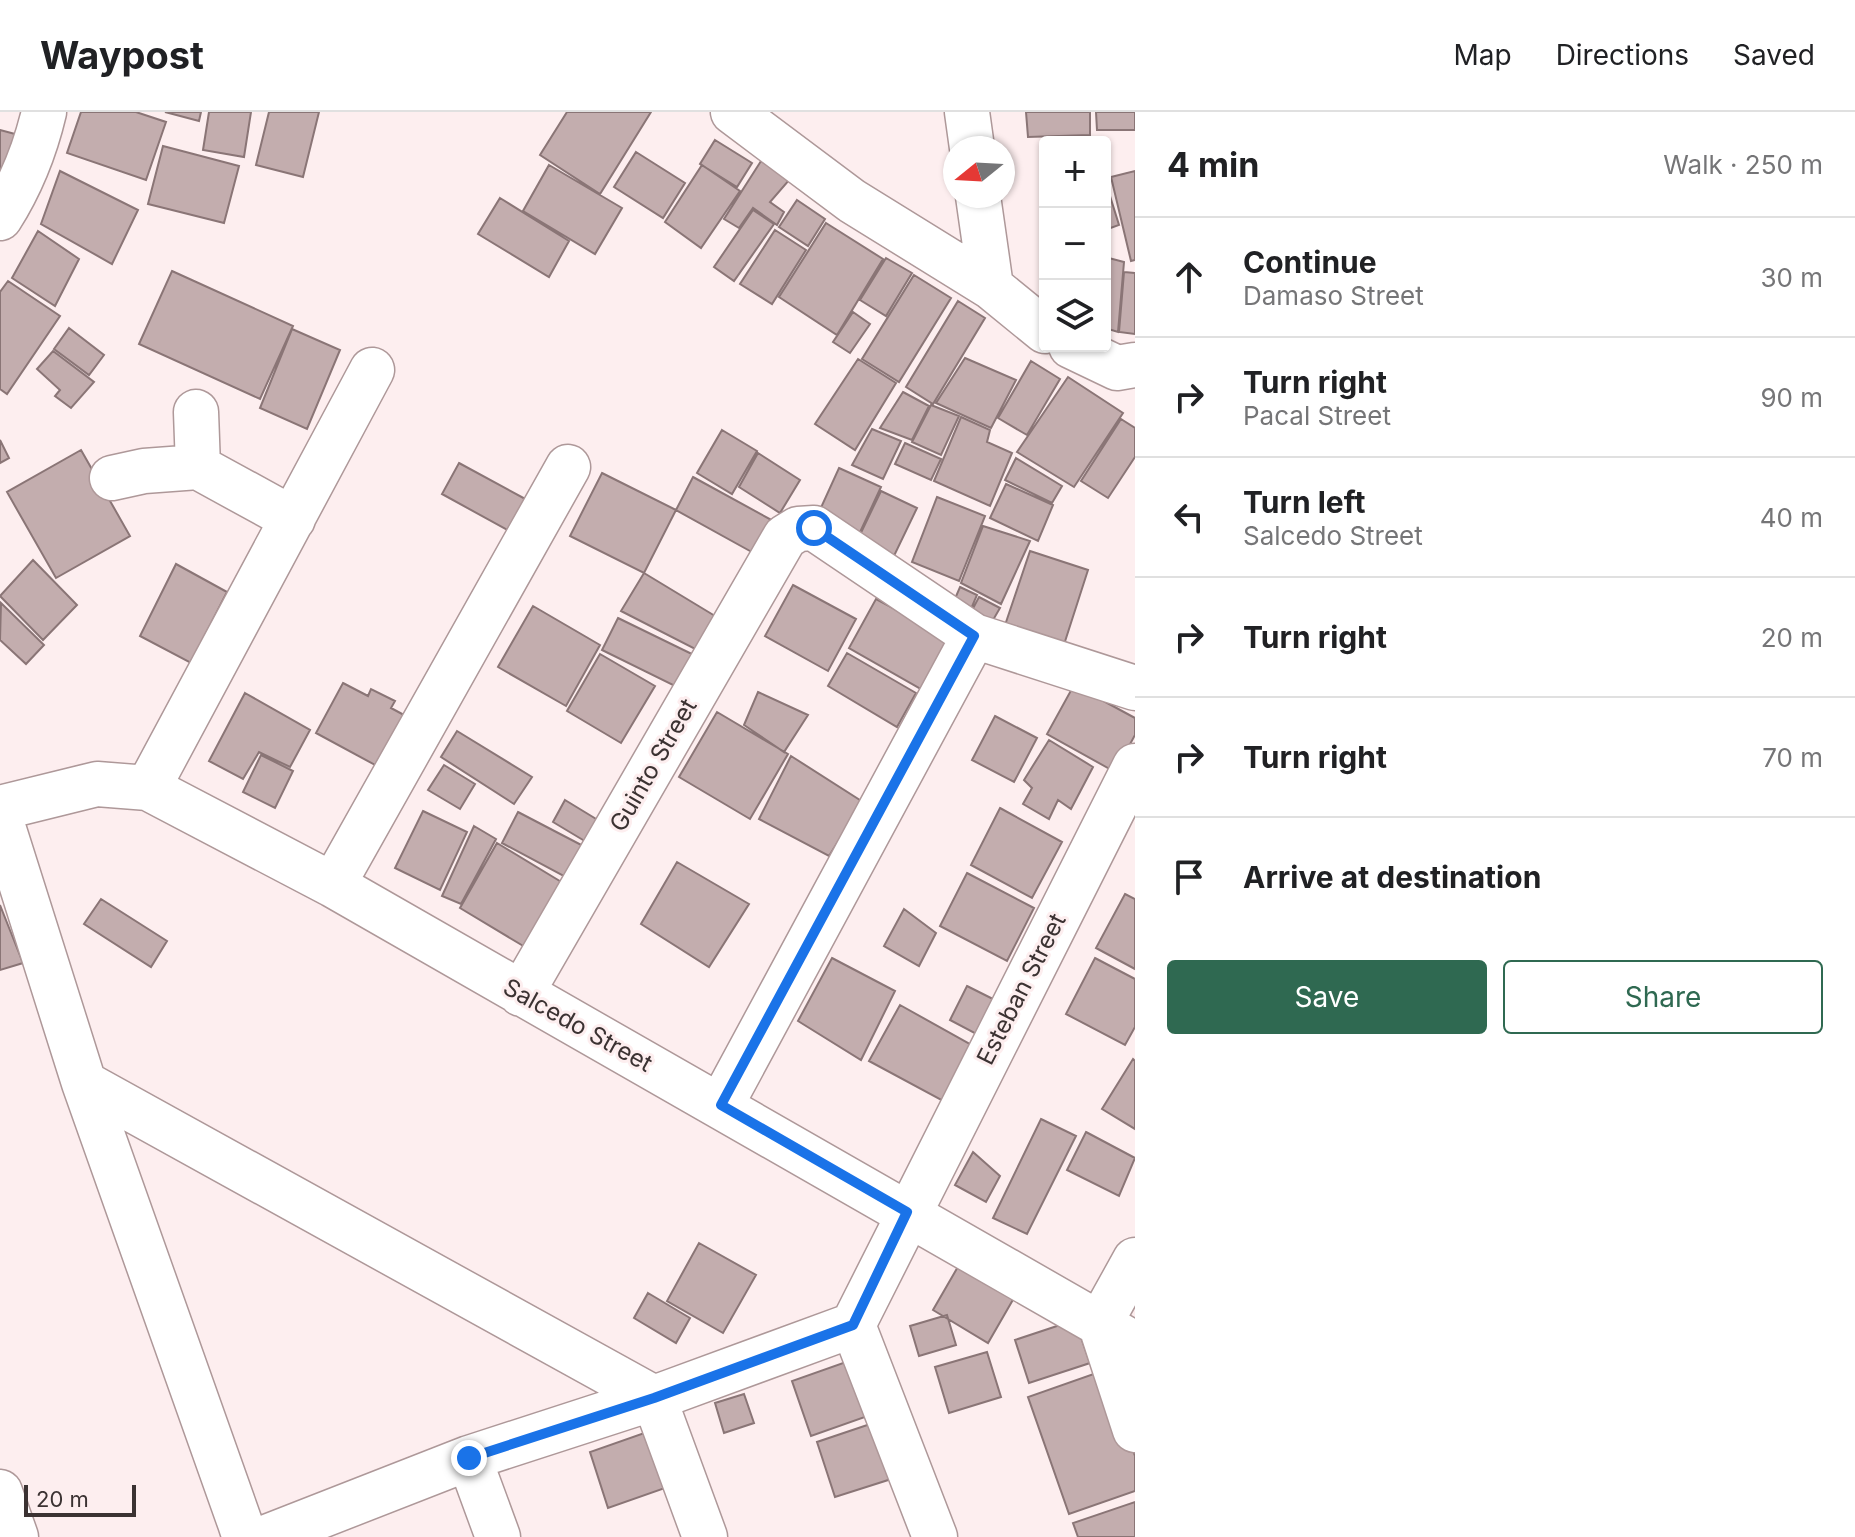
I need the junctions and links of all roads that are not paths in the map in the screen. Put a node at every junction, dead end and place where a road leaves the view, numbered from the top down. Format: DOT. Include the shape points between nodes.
graph roads {
  1 [pos="44,112"];
  2 [pos="733,112"];
  3 [pos="967,112"];
  4 [pos="970,136"];
  5 [pos="980,208"];
  6 [pos="0,218"];
  7 [pos="991,287"];
  8 [pos="1039,326"];
  9 [pos="1084,352"];
  10 [pos="1135,365"];
  11 [pos="372,370"];
  12 [pos="196,412"];
  13 [pos="198,467"];
  14 [pos="568,467"];
  15 [pos="112,478"];
  16 [pos="293,519"];
  17 [pos="974,636"];
  18 [pos="1135,688"];
  19 [pos="1135,766"];
  20 [pos="148,788"];
  21 [pos="0,808"];
  22 [pos="0,817"];
  23 [pos="333,885"];
  24 [pos="521,994"];
  25 [pos="84,1083"];
  26 [pos="721,1105"];
  27 [pos="907,1212"];
  28 [pos="1135,1260"];
  29 [pos="853,1325"];
  30 [pos="1117,1334"];
  31 [pos="654,1398"];
  32 [pos="1135,1430"];
  33 [pos="469,1458"];
  34 [pos="0,1492"];
  35 [pos="16,1537"];
  36 [pos="252,1537"];
  37 [pos="267,1537"];
  38 [pos="498,1537"];
  39 [pos="705,1537"];
  40 [pos="935,1537"];
  1 -- 6 [label="street" via="21,180"];
  2 -- 7 [label="street" via="852,201"];
  3 -- 4 [label="street"];
  5 -- 7 [label="street"];
  7 -- 8 [label="street"];
  9 -- 10 [label="street" via="1117,368"];
  11 -- 16 [label="street"];
  12 -- 13 [label="street"];
  13 -- 15 [label="street"];
  13 -- 16 [label="street"];
  14 -- 23 [label="street"];
  16 -- 20 [label="street"];
  17 -- 18 [label="street"];
  17 -- 24 [label="street, Guinto Street" via="814,528 785,537"];
  17 -- 26 [label="street"];
  19 -- 27 [label="street, Esteban Street"];
  20 -- 21 [label="street, Salcedo Street" via="97,784"];
  20 -- 23 [label="street, Salcedo Street"];
  22 -- 25 [label="street"];
  23 -- 24 [label="street, Salcedo Street"];
  24 -- 26 [label="street, Salcedo Street"];
  25 -- 31 [label="street"];
  25 -- 36 [label="street" via="243,1532"];
  26 -- 27 [label="street, Salcedo Street"];
  27 -- 29 [label="street, Esteban Street"];
  27 -- 30 [label="street, Salcedo Street"];
  28 -- 30 [label="street"];
  29 -- 31 [label="street"];
  29 -- 40 [label="street"];
  30 -- 32 [label="street"];
  31 -- 33 [label="street"];
  31 -- 39 [label="street"];
  33 -- 37 [label="street"];
  33 -- 38 [label="street"];
  34 -- 35 [label="street"];
}
